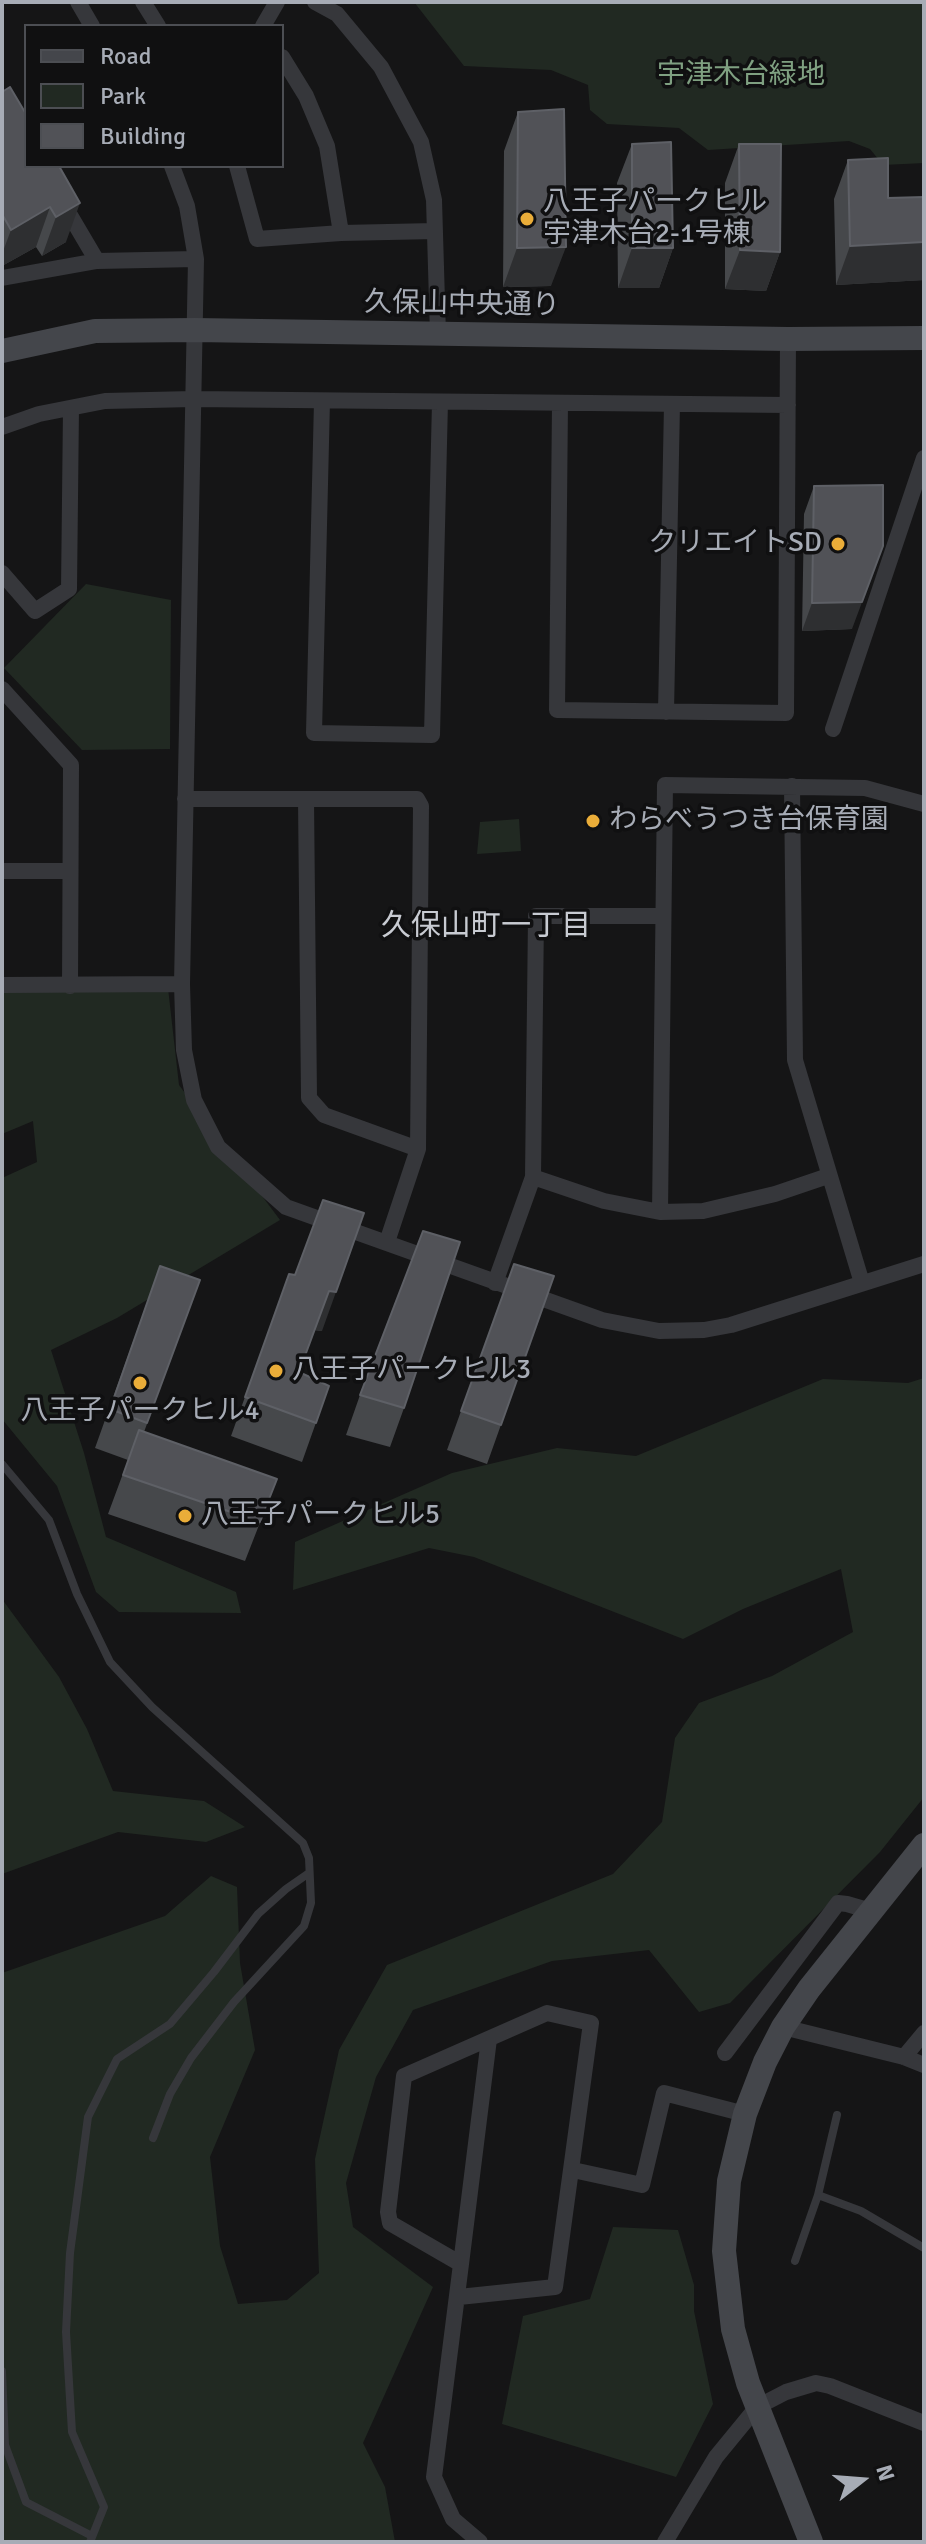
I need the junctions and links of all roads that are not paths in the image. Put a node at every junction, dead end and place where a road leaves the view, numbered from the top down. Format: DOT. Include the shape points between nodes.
graph roads {
  1 [pos="79,2"];
  2 [pos="143,2"];
  3 [pos="277,2"];
  4 [pos="315,2"];
  5 [pos="91,24"];
  6 [pos="157,24"];
  7 [pos="264,24"];
  8 [pos="284,60"];
  9 [pos="42,168"];
  10 [pos="173,168"];
  11 [pos="238,168"];
  12 [pos="435,231"];
  13 [pos="341,233"];
  14 [pos="196,259"];
  15 [pos="97,261"];
  16 [pos="2,278"];
  17 [pos="195,330"];
  18 [pos="438,335"];
  19 [pos="924,338"];
  20 [pos="788,339"];
  21 [pos="2,351"];
  22 [pos="193,399"];
  23 [pos="322,401"];
  24 [pos="440,402"];
  25 [pos="560,403"];
  26 [pos="672,404"];
  27 [pos="788,405"];
  28 [pos="71,408"];
  29 [pos="2,427"];
  30 [pos="924,458"];
  31 [pos="2,573"];
  32 [pos="2,689"];
  33 [pos="666,712"];
  34 [pos="833,729"];
  35 [pos="792,786"];
  36 [pos="185,799"];
  37 [pos="306,799"];
  38 [pos="924,804"];
  39 [pos="2,871"];
  40 [pos="69,871"];
  41 [pos="663,916"];
  42 [pos="182,984"];
  43 [pos="2,985"];
  44 [pos="70,986"];
  45 [pos="418,1149"];
  46 [pos="828,1176"];
  47 [pos="533,1177"];
  48 [pos="660,1212"];
  49 [pos="387,1242"];
  50 [pos="924,1264"];
  51 [pos="495,1283"];
  52 [pos="862,1283"];
  53 [pos="2,1464"];
  54 [pos="924,1845"];
  55 [pos="309,1873"];
  56 [pos="871,1911"];
  57 [pos="783,2027"];
  58 [pos="924,2033"];
  59 [pos="489,2039"];
  60 [pos="725,2053"];
  61 [pos="904,2057"];
  62 [pos="924,2065"];
  63 [pos="745,2114"];
  64 [pos="837,2115"];
  65 [pos="153,2138"];
  66 [pos="573,2170"];
  67 [pos="818,2195"];
  68 [pos="924,2248"];
  69 [pos="795,2261"];
  70 [pos="461,2264"];
  71 [pos="459,2297"];
  72 [pos="2,2371"];
  73 [pos="757,2407"];
  74 [pos="924,2423"];
  75 [pos="91,2539"];
  76 [pos="480,2542"];
  77 [pos="665,2542"];
  78 [pos="811,2542"];
  1 -- 5 [label="street"];
  2 -- 6 [label="street"];
  3 -- 7 [label="street"];
  4 -- 12 [label="street" via="337,14 381,67 421,142"];
  8 -- 13 [label="street" via="327,146"];
  9 -- 15 [label="street"];
  10 -- 14 [label="street" via="187,206"];
  11 -- 13 [label="street" via="257,239"];
  12 -- 13 [label="street"];
  12 -- 18 [label="street"];
  14 -- 15 [label="street"];
  14 -- 17 [label="street"];
  15 -- 16 [label="street"];
  17 -- 18 [label="street, 久保山中央通り"];
  17 -- 21 [label="street, 久保山中央通り" via="95,331"];
  17 -- 22 [label="street"];
  18 -- 20 [label="street, 久保山中央通り"];
  19 -- 20 [label="street, 久保山中央通り"];
  20 -- 27 [label="street"];
  22 -- 23 [label="street"];
  22 -- 28 [label="street" via="105,401"];
  22 -- 36 [label="street"];
  23 -- 24 [label="street"];
  23 -- 24 [label="street" via="314,733 432,735"];
  24 -- 25 [label="street"];
  25 -- 26 [label="street"];
  25 -- 33 [label="street" via="557,710"];
  26 -- 27 [label="street"];
  26 -- 33 [label="street"];
  27 -- 33 [label="street" via="786,713"];
  28 -- 29 [label="street"];
  28 -- 31 [label="street" via="69,589 35,611"];
  30 -- 34 [label="street"];
  32 -- 40 [label="street" via="71,765"];
  35 -- 38 [label="street" via="865,788"];
  35 -- 41 [label="street" via="665,785"];
  35 -- 46 [label="street" via="795,1060"];
  36 -- 37 [label="street"];
  36 -- 42 [label="street"];
  37 -- 45 [label="street" via="309,1098 324,1115"];
  37 -- 45 [label="street" via="417,799 421,806"];
  39 -- 40 [label="street"];
  40 -- 44 [label="street"];
  41 -- 47 [label="street" via="536,916"];
  41 -- 48 [label="street"];
  42 -- 44 [label="street"];
  42 -- 49 [label="street" via="184,1050 194,1100 218,1147 286,1207"];
  43 -- 44 [label="street"];
  45 -- 49 [label="street"];
  46 -- 48 [label="street" via="703,1211"];
  46 -- 52 [label="street"];
  47 -- 48 [label="street" via="604,1201"];
  47 -- 51 [label="street"];
  49 -- 51 [label="street"];
  50 -- 52 [label="street"];
  51 -- 52 [label="street" via="602,1320 659,1331 731,1325"];
  53 -- 55 [label="lane" via="49,1520 110,1662 152,1707 303,1843"];
  54 -- 56 [label="street"];
  55 -- 65 [label="lane" via="311,1903 304,1926 191,2058"];
  55 -- 75 [label="lane" via="258,1914 170,2024 117,2059 88,2117 70,2253 66,2332 72,2432 104,2507"];
  56 -- 57 [label="street"];
  56 -- 60 [label="street" via="838,1903"];
  57 -- 61 [label="street"];
  57 -- 63 [label="street"];
  58 -- 61 [label="street"];
  59 -- 66 [label="street" via="547,2013 591,2023"];
  59 -- 70 [label="street"];
  59 -- 70 [label="street" via="404,2076 390,2223"];
  61 -- 62 [label="street"];
  63 -- 66 [label="street" via="664,2093 642,2185"];
  63 -- 73 [label="street" via="729,2181 724,2251 733,2329"];
  64 -- 67 [label="lane"];
  66 -- 71 [label="street" via="555,2287"];
  67 -- 68 [label="lane" via="861,2211"];
  67 -- 69 [label="lane"];
  70 -- 71 [label="street"];
  71 -- 76 [label="street" via="434,2477 453,2519"];
  72 -- 75 [label="lane" via="5,2445 26,2502"];
  73 -- 74 [label="street" via="816,2383"];
  73 -- 77 [label="street" via="716,2457"];
  73 -- 78 [label="street"];
}
